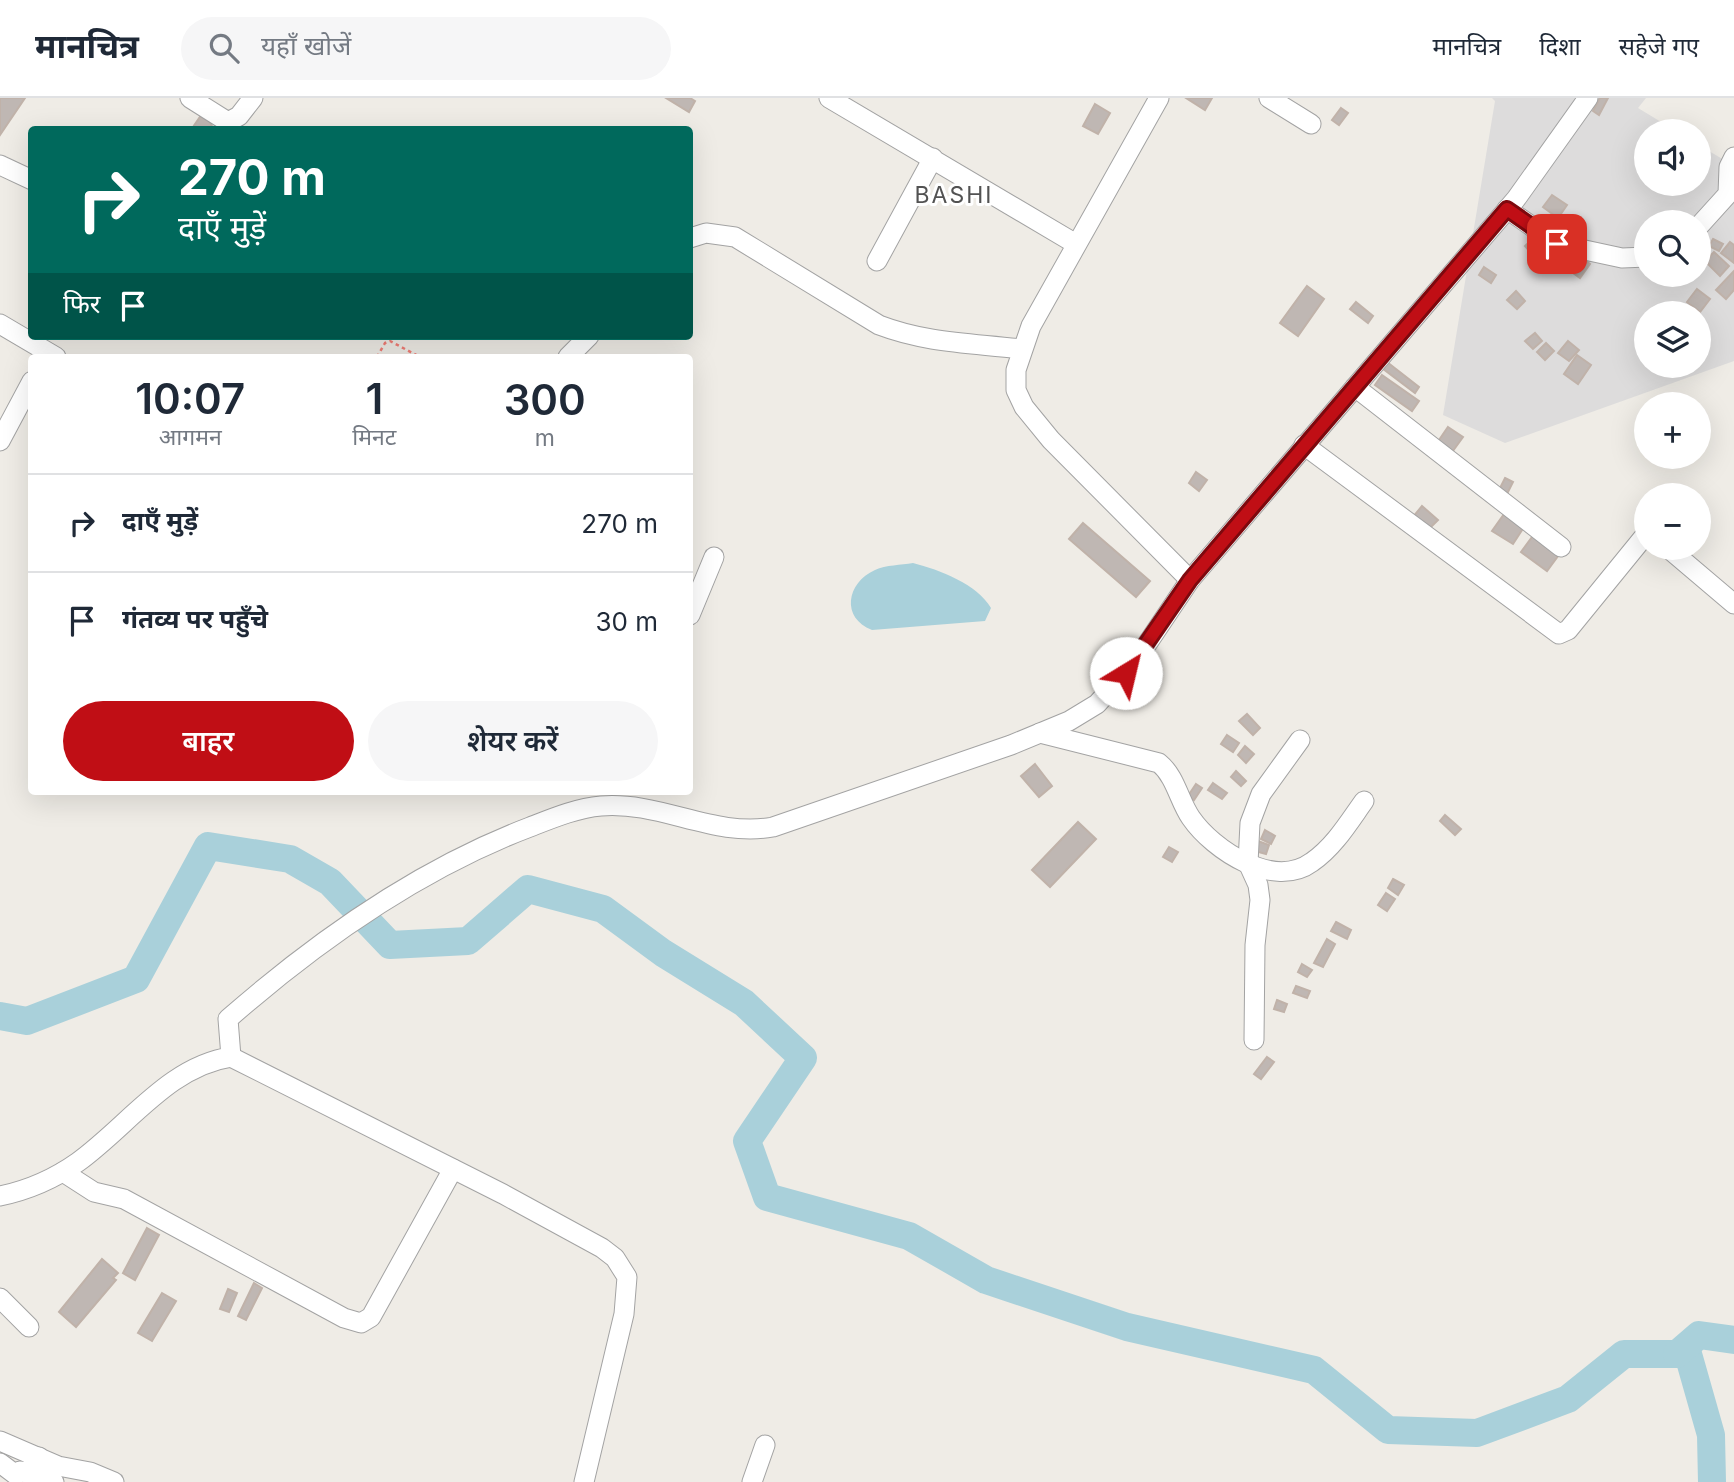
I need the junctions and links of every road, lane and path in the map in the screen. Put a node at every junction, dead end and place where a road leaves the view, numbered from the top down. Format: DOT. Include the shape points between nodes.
graph roads {
  1 [pos="190,98"];
  2 [pos="253,98"];
  3 [pos="828,98"];
  4 [pos="1160,98"];
  5 [pos="1269,98"];
  6 [pos="1588,98"];
  7 [pos="1311,124"];
  8 [pos="1734,157"];
  9 [pos="933,158"];
  10 [pos="0,165"];
  11 [pos="28,178"];
  12 [pos="1729,203"];
  13 [pos="1507,209"];
  14 [pos="1711,217"];
  15 [pos="693,237"];
  16 [pos="1076,244"];
  17 [pos="1634,258"];
  18 [pos="877,261"];
  19 [pos="0,324"];
  20 [pos="585,340"];
  21 [pos="1021,349"];
  22 [pos="47,354"];
  23 [pos="378,354"];
  24 [pos="414,354"];
  25 [pos="572,354"];
  26 [pos="1355,387"];
  27 [pos="28,388"];
  28 [pos="0,441"];
  29 [pos="1304,444"];
  30 [pos="1561,547"];
  31 [pos="1634,549"];
  32 [pos="714,557"];
  33 [pos="1682,560"];
  34 [pos="1190,580"];
  35 [pos="1734,604"];
  36 [pos="693,608"];
  37 [pos="1040,733"];
  38 [pos="1300,740"];
  39 [pos="626,798"];
  40 [pos="1364,801"];
  41 [pos="1248,863"];
  42 [pos="1254,1041"];
  43 [pos="231,1057"];
  44 [pos="453,1169"];
  45 [pos="62,1172"];
  46 [pos="0,1196"];
  47 [pos="0,1298"];
  48 [pos="29,1327"];
  49 [pos="0,1441"];
  50 [pos="765,1445"];
  51 [pos="0,1463"];
  52 [pos="23,1472"];
  53 [pos="54,1482"];
  54 [pos="114,1482"];
  55 [pos="584,1482"];
  56 [pos="752,1482"];
  1 -- 2 [label="street" via="228,122"];
  3 -- 9 [label="street"];
  4 -- 16 [label="street"];
  5 -- 7 [label="street"];
  6 -- 13 [label="street"];
  8 -- 12 [label="street" via="1729,167"];
  9 -- 16 [label="street"];
  9 -- 18 [label="street"];
  10 -- 11 [label="street"];
  12 -- 14 [label="street"];
  13 -- 17 [label="street" via="1557,244"];
  13 -- 26 [label="street"];
  15 -- 21 [label="street" via="706,233 735,237 879,325 903,334 952,344"];
  16 -- 21 [label="street"];
  19 -- 22 [label="street"];
  20 -- 25 [label="street"];
  21 -- 34 [label="street" via="1016,390 1037,424"];
  23 -- 24 [label="path" via="390,341"];
  26 -- 29 [label="street"];
  26 -- 30 [label="street"];
  27 -- 28 [label="street"];
  29 -- 31 [label="street" via="1559,635"];
  29 -- 34 [label="street"];
  32 -- 36 [label="street"];
  33 -- 35 [label="street"];
  34 -- 37 [label="street" via="1117,685 1097,704"];
  37 -- 39 [label="street" via="755,830 717,826"];
  37 -- 41 [label="street" via="1159,763 1167,769 1190,817 1205,836"];
  38 -- 41 [label="street" via="1254,808"];
  39 -- 43 [label="street" via="580,809 493,841 403,890 325,943 228,1019"];
  40 -- 41 [label="street" via="1323,853 1300,869 1272,870"];
  41 -- 42 [label="street" via="1260,900"];
  43 -- 44 [label="street"];
  43 -- 45 [label="street" via="207,1061 170,1083"];
  44 -- 45 [label="street" via="371,1317 361,1323 124,1199 94,1192"];
  44 -- 55 [label="street" via="602,1248 623,1267 627,1288 624,1314"];
  45 -- 46 [label="street" via="25,1191"];
  47 -- 48 [label="street"];
  49 -- 52 [label="street"];
  50 -- 56 [label="street"];
  51 -- 52 [label="street"];
  52 -- 53 [label="street" via="42,1472"];
  52 -- 54 [label="street"];
}
